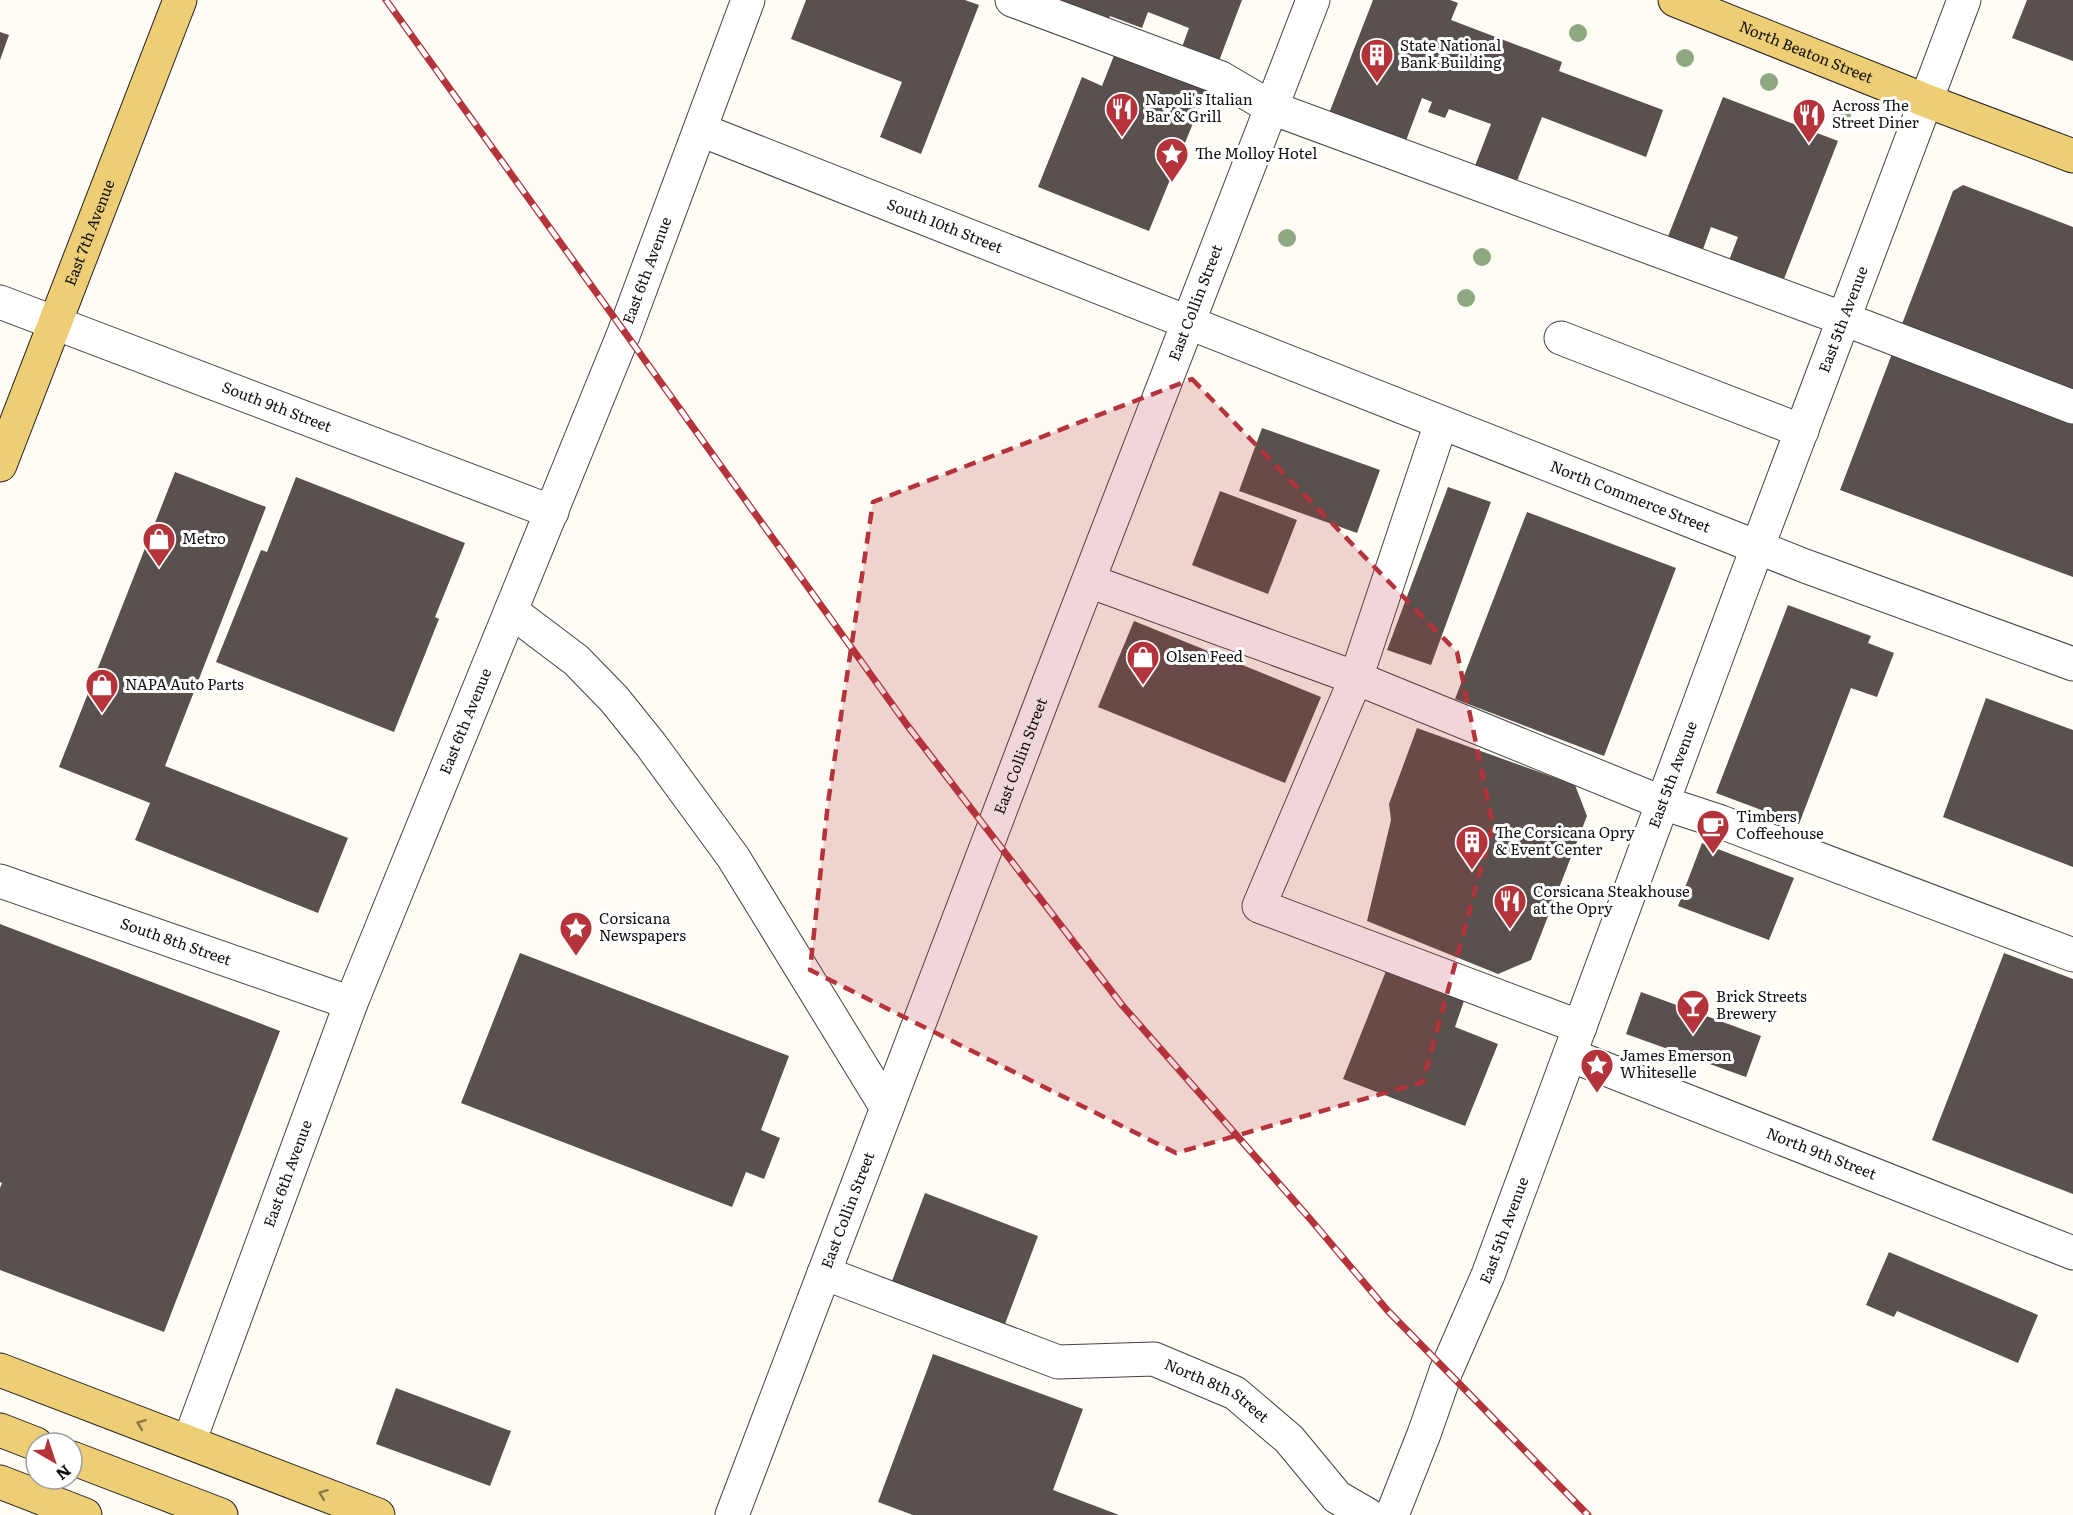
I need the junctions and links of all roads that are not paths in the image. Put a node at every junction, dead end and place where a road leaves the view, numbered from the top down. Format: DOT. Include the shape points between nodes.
graph roads {
  1 [pos="180,0"];
  2 [pos="748,0"];
  3 [pos="1012,0"];
  4 [pos="1313,0"];
  5 [pos="1675,0"];
  6 [pos="1964,0"];
  7 [pos="1927,101"];
  8 [pos="1272,108"];
  9 [pos="701,130"];
  10 [pos="2073,156"];
  11 [pos="0,302"];
  12 [pos="1844,319"];
  13 [pos="56,322"];
  14 [pos="1190,323"];
  15 [pos="1561,338"];
  16 [pos="2073,407"];
  17 [pos="1441,423"];
  18 [pos="1802,431"];
  19 [pos="0,465"];
  20 [pos="552,512"];
  21 [pos="1757,548"];
  22 [pos="1089,581"];
  23 [pos="511,611"];
  24 [pos="2073,664"];
  25 [pos="1356,678"];
  26 [pos="1663,803"];
  27 [pos="0,881"];
  28 [pos="2073,955"];
  29 [pos="351,1003"];
  30 [pos="1575,1041"];
  31 [pos="886,1108"];
  32 [pos="2073,1253"];
  33 [pos="824,1273"];
  34 [pos="0,1370"];
  35 [pos="0,1430"];
  36 [pos="24,1439"];
  37 [pos="189,1442"];
  38 [pos="84,1463"];
  39 [pos="0,1482"];
  40 [pos="85,1515"];
  41 [pos="221,1515"];
  42 [pos="378,1515"];
  43 [pos="732,1515"];
  44 [pos="1368,1515"];
  45 [pos="1392,1515"];
  1 -- 13 [label="main road, East 7th Avenue"];
  2 -- 9 [label="street, East 6th Avenue"];
  3 -- 8 [label="street" via="1221,78"];
  4 -- 8 [label="street, East Collin Street"];
  5 -- 7 [label="main road, North Beaton Street"];
  6 -- 7 [label="street, East 5th Avenue"];
  7 -- 10 [label="main road, North Beaton Street"];
  7 -- 12 [label="street, East 5th Avenue"];
  8 -- 12 [label="street"];
  8 -- 14 [label="street, East Collin Street"];
  9 -- 14 [label="street, South 10th Street"];
  9 -- 20 [label="street, East 6th Avenue"];
  11 -- 13 [label="street, South 9th Street"];
  12 -- 16 [label="street"];
  12 -- 18 [label="street, East 5th Avenue"];
  13 -- 19 [label="main road, East 7th Avenue"];
  13 -- 20 [label="street, South 9th Street"];
  14 -- 17 [label="street, North Commerce Street"];
  14 -- 22 [label="street, East Collin Street"];
  15 -- 18 [label="street"];
  17 -- 21 [label="street, North Commerce Street"];
  17 -- 25 [label="street"];
  18 -- 21 [label="street, East 5th Avenue"];
  20 -- 23 [label="street, East 6th Avenue"];
  21 -- 24 [label="street, North Commerce Street"];
  21 -- 26 [label="street, East 5th Avenue"];
  22 -- 25 [label="street"];
  22 -- 31 [label="street, East Collin Street"];
  23 -- 29 [label="street, East 6th Avenue"];
  23 -- 31 [label="street" via="576,660 651,744 733,857"];
  25 -- 26 [label="street"];
  25 -- 30 [label="street, North 9th Street" via="1259,906"];
  26 -- 28 [label="street"];
  26 -- 30 [label="street, East 5th Avenue"];
  27 -- 29 [label="street, South 8th Street"];
  29 -- 37 [label="street, East 6th Avenue"];
  30 -- 32 [label="street, North 9th Street"];
  30 -- 45 [label="street, East 5th Avenue" via="1488,1275 1446,1371"];
  31 -- 33 [label="street, East Collin Street"];
  33 -- 43 [label="street, East Collin Street"];
  33 -- 44 [label="street, North 8th Street" via="1058,1362 1154,1359 1235,1393 1289,1439 1337,1497"];
  37 -- 34 [label="main road, one-way"];
  35 -- 36 [label="main road"];
  42 -- 37 [label="main road, one-way"];
  38 -- 41 [label="main road"];
  39 -- 40 [label="main road"];
}
